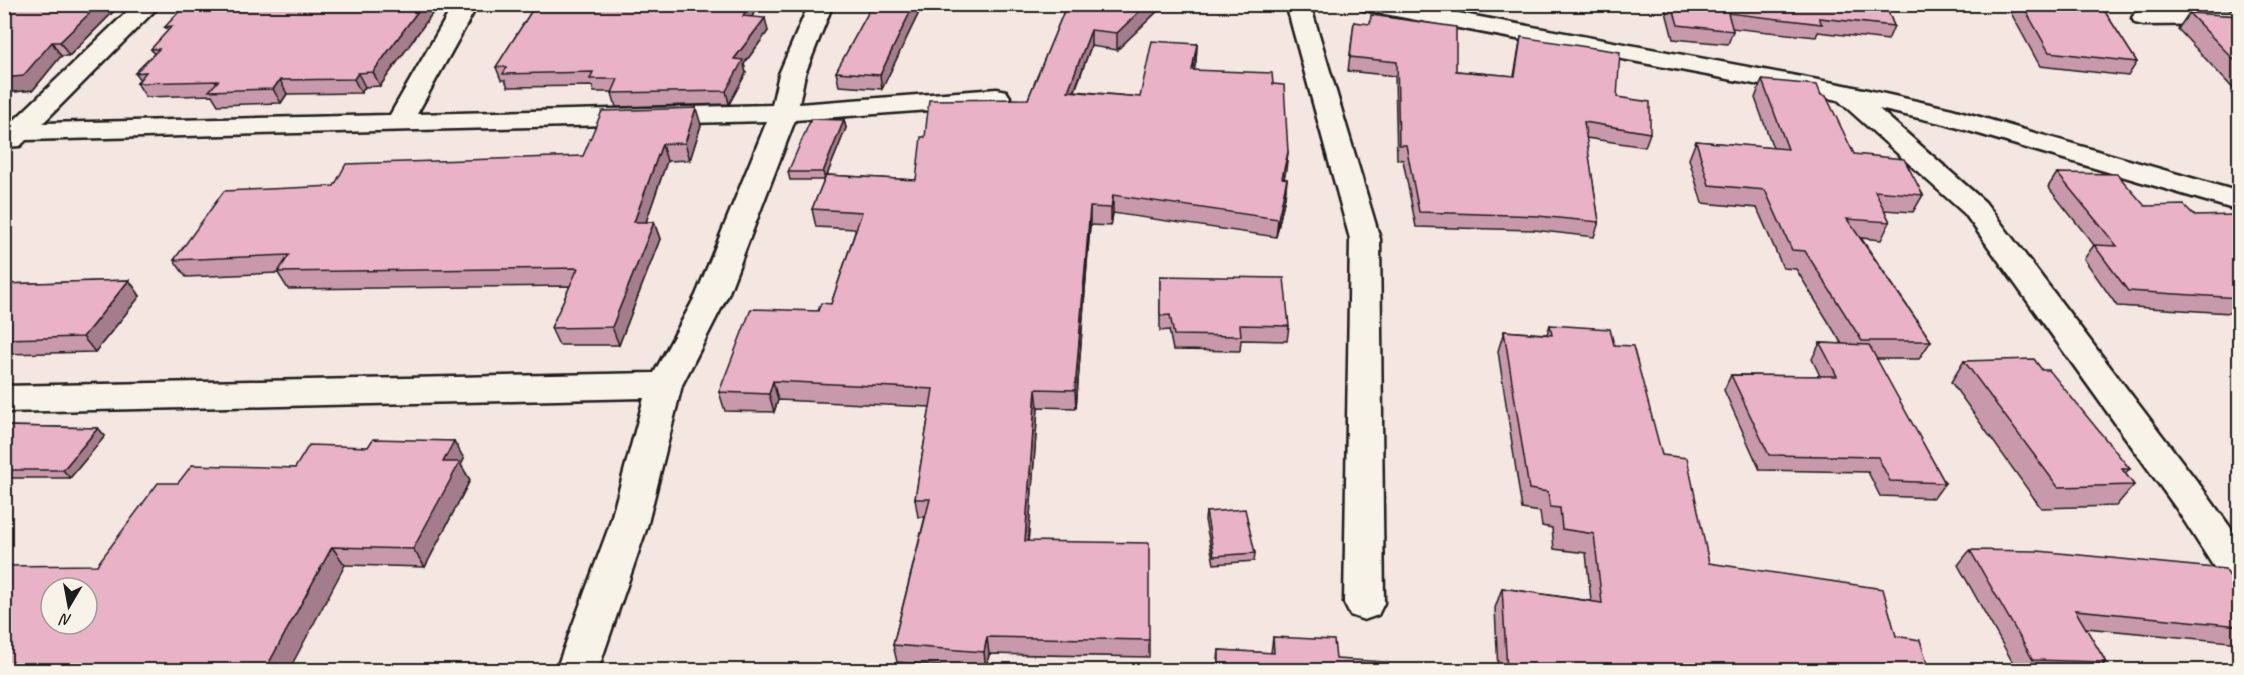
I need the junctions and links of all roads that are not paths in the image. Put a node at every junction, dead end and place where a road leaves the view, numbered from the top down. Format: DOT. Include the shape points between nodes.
graph roads {
  1 [pos="149,4"];
  2 [pos="466,4"];
  3 [pos="821,4"];
  4 [pos="1298,4"];
  5 [pos="1369,4"];
  6 [pos="2240,17"];
  7 [pos="2144,18"];
  8 [pos="1845,93"];
  9 [pos="998,97"];
  10 [pos="784,113"];
  11 [pos="399,122"];
  12 [pos="11,139"];
  13 [pos="2240,202"];
  14 [pos="665,385"];
  15 [pos="4,399"];
  16 [pos="2240,574"];
  17 [pos="1364,603"];
  18 [pos="577,670"];
  1 -- 12 [label="street"];
  2 -- 11 [label="street"];
  3 -- 10 [label="street" via="792,74"];
  4 -- 17 [label="street" via="1365,239"];
  5 -- 8 [label="street"];
  6 -- 7 [label="street"];
  8 -- 13 [label="street" via="1952,117"];
  8 -- 16 [label="street" via="1975,208 2189,498"];
  9 -- 10 [label="street"];
  10 -- 11 [label="street"];
  10 -- 14 [label="street" via="712,296"];
  11 -- 12 [label="street"];
  14 -- 15 [label="street"];
  14 -- 18 [label="street" via="628,527"];
}
